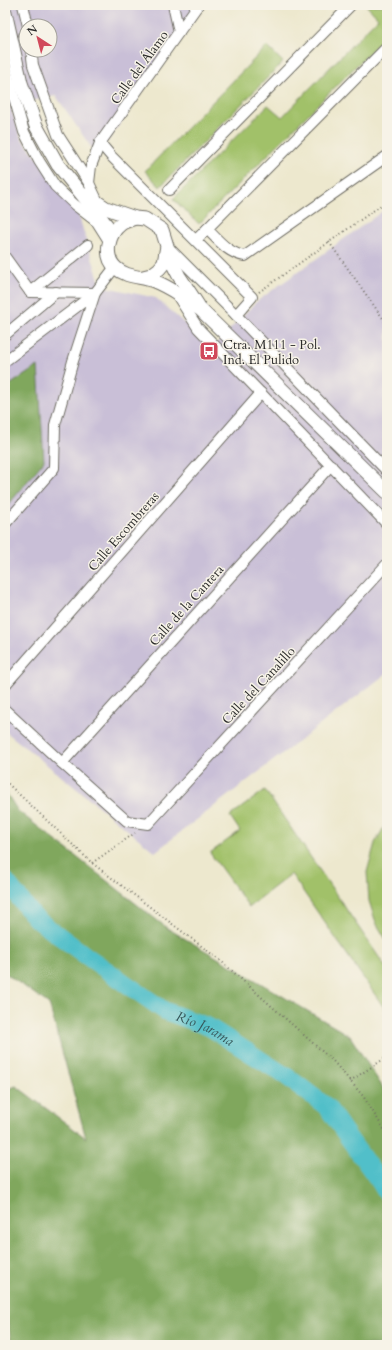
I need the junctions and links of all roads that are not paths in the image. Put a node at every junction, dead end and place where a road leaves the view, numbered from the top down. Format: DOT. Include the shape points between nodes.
graph roads {
  1 [pos="23,5"];
  2 [pos="173,5"];
  3 [pos="198,5"];
  4 [pos="351,5"];
  5 [pos="5,12"];
  6 [pos="26,18"];
  7 [pos="179,32"];
  8 [pos="387,46"];
  9 [pos="32,58"];
  10 [pos="5,66"];
  11 [pos="5,82"];
  12 [pos="14,94"];
  13 [pos="100,143"];
  14 [pos="387,156"];
  15 [pos="86,188"];
  16 [pos="168,190"];
  17 [pos="135,218"];
  18 [pos="207,229"];
  19 [pos="111,237"];
  20 [pos="196,240"];
  21 [pos="88,245"];
  22 [pos="167,250"];
  23 [pos="5,257"];
  24 [pos="116,267"];
  25 [pos="143,277"];
  26 [pos="30,292"];
  27 [pos="56,292"];
  28 [pos="175,292"];
  29 [pos="95,293"];
  30 [pos="201,310"];
  31 [pos="236,314"];
  32 [pos="5,335"];
  33 [pos="5,360"];
  34 [pos="261,393"];
  35 [pos="331,465"];
  36 [pos="387,471"];
  37 [pos="387,492"];
  38 [pos="5,524"];
  39 [pos="387,524"];
  40 [pos="387,564"];
  41 [pos="5,686"];
  42 [pos="5,710"];
  43 [pos="62,763"];
  1 -- 6 [label="street"];
  2 -- 7 [label="street"];
  3 -- 7 [label="street, Calle del Álamo"];
  4 -- 16 [label="street"];
  5 -- 15 [label="main road" via="21,84 36,126 58,165"];
  7 -- 13 [label="street, Calle del Álamo"];
  8 -- 18 [label="street"];
  9 -- 15 [label="street" via="58,135"];
  10 -- 12 [label="street"];
  11 -- 12 [label="street"];
  12 -- 19 [label="street" via="24,132 55,186"];
  13 -- 15 [label="street, Calle del Álamo"];
  13 -- 20 [label="street"];
  14 -- 18 [label="street" via="245,256 236,255"];
  15 -- 17 [label="main road" via="106,208"];
  15 -- 19 [label="main road"];
  17 -- 19 [label="main road" via="122,223"];
  17 -- 22 [label="main road" via="145,219 162,230"];
  18 -- 20 [label="street"];
  19 -- 24 [label="main road" via="109,251"];
  20 -- 31 [label="street" via="252,297"];
  21 -- 26 [label="street"];
  22 -- 25 [label="main road" via="164,263 159,269"];
  22 -- 30 [label="main road" via="179,276"];
  22 -- 31 [label="street"];
  23 -- 26 [label="street"];
  24 -- 25 [label="main road" via="124,274"];
  24 -- 29 [label="street"];
  25 -- 28 [label="main road"];
  26 -- 27 [label="street"];
  27 -- 29 [label="street"];
  27 -- 32 [label="street"];
  28 -- 30 [label="main road"];
  28 -- 34 [label="street" via="198,328"];
  29 -- 33 [label="street"];
  29 -- 38 [label="street" via="55,425 54,468"];
  30 -- 37 [label="main road"];
  31 -- 36 [label="street"];
  34 -- 35 [label="street"];
  34 -- 41 [label="street, Calle Escombreras"];
  35 -- 39 [label="street"];
  35 -- 43 [label="street, Calle de la Cantera"];
  40 -- 43 [label="street, Calle del Canalillo" via="148,824 127,821"];
  42 -- 43 [label="street"];
}
